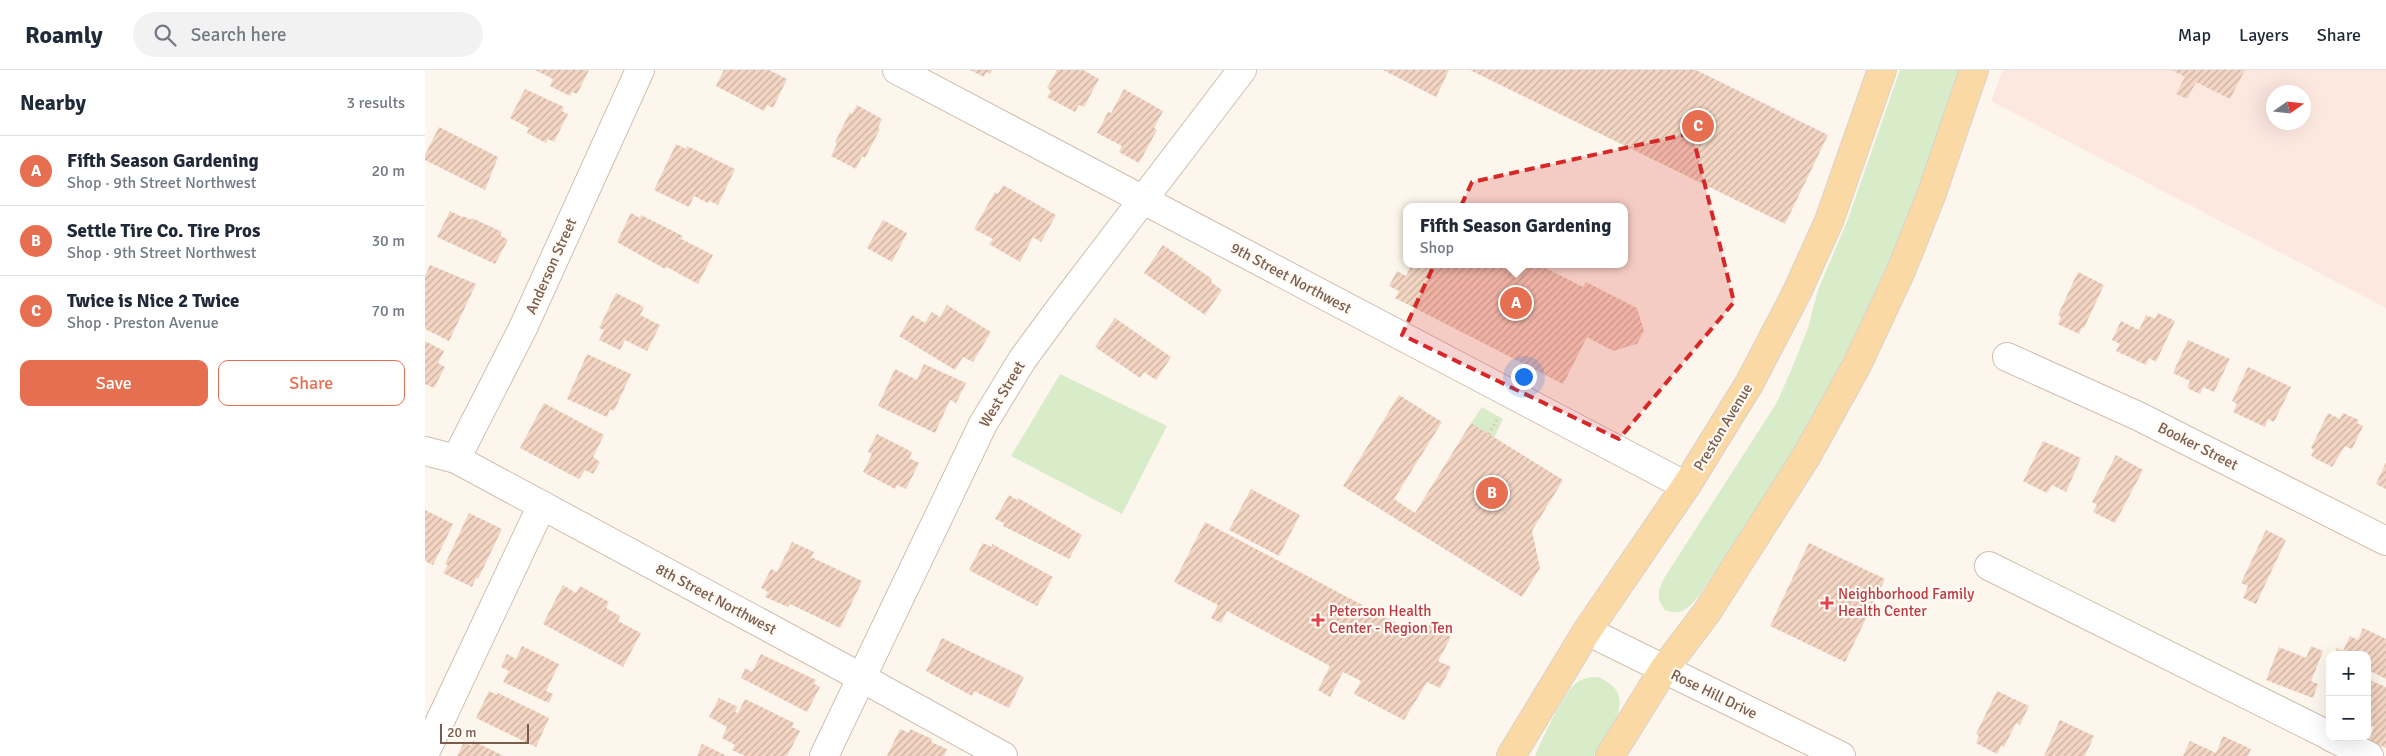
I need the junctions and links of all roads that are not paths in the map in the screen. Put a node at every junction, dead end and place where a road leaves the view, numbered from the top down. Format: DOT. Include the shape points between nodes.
graph roads {
  1 [pos="640,70"];
  2 [pos="897,70"];
  3 [pos="1242,70"];
  4 [pos="1882,70"];
  5 [pos="1974,70"];
  6 [pos="1144,200"];
  7 [pos="2007,357"];
  8 [pos="425,451"];
  9 [pos="455,460"];
  10 [pos="1686,486"];
  11 [pos="542,505"];
  12 [pos="2386,541"];
  13 [pos="1989,566"];
  14 [pos="1587,631"];
  15 [pos="1664,669"];
  16 [pos="862,678"];
  17 [pos="2326,734"];
  18 [pos="2339,741"];
  19 [pos="425,752"];
  20 [pos="824,756"];
  21 [pos="1003,756"];
  22 [pos="1511,756"];
  23 [pos="1610,756"];
  24 [pos="1841,756"];
  25 [pos="2369,756"];
  1 -- 9 [label="street, Anderson Street" via="523,328"];
  2 -- 6 [label="street, 9th Street Northwest"];
  3 -- 6 [label="street, West Street"];
  4 -- 10 [label="main road, Preston Avenue" via="1829,222 1797,292 1749,384"];
  5 -- 15 [label="main road" via="1915,236 1857,365 1806,457 1707,612"];
  6 -- 10 [label="street, 9th Street Northwest"];
  6 -- 16 [label="street, West Street" via="1022,360 983,424"];
  7 -- 12 [label="street, Booker Street" via="2138,416"];
  8 -- 9 [label="street, 8th Street Northwest"];
  9 -- 11 [label="street, 8th Street Northwest"];
  10 -- 14 [label="main road, Preston Avenue"];
  11 -- 16 [label="street, 8th Street Northwest"];
  11 -- 19 [label="street"];
  13 -- 17 [label="street"];
  14 -- 15 [label="street, Rose Hill Drive"];
  14 -- 22 [label="main road, Preston Avenue"];
  15 -- 23 [label="main road"];
  15 -- 24 [label="street, Rose Hill Drive"];
  16 -- 20 [label="street, West Street"];
  16 -- 21 [label="street, 8th Street Northwest"];
  18 -- 25 [label="street"];
}
